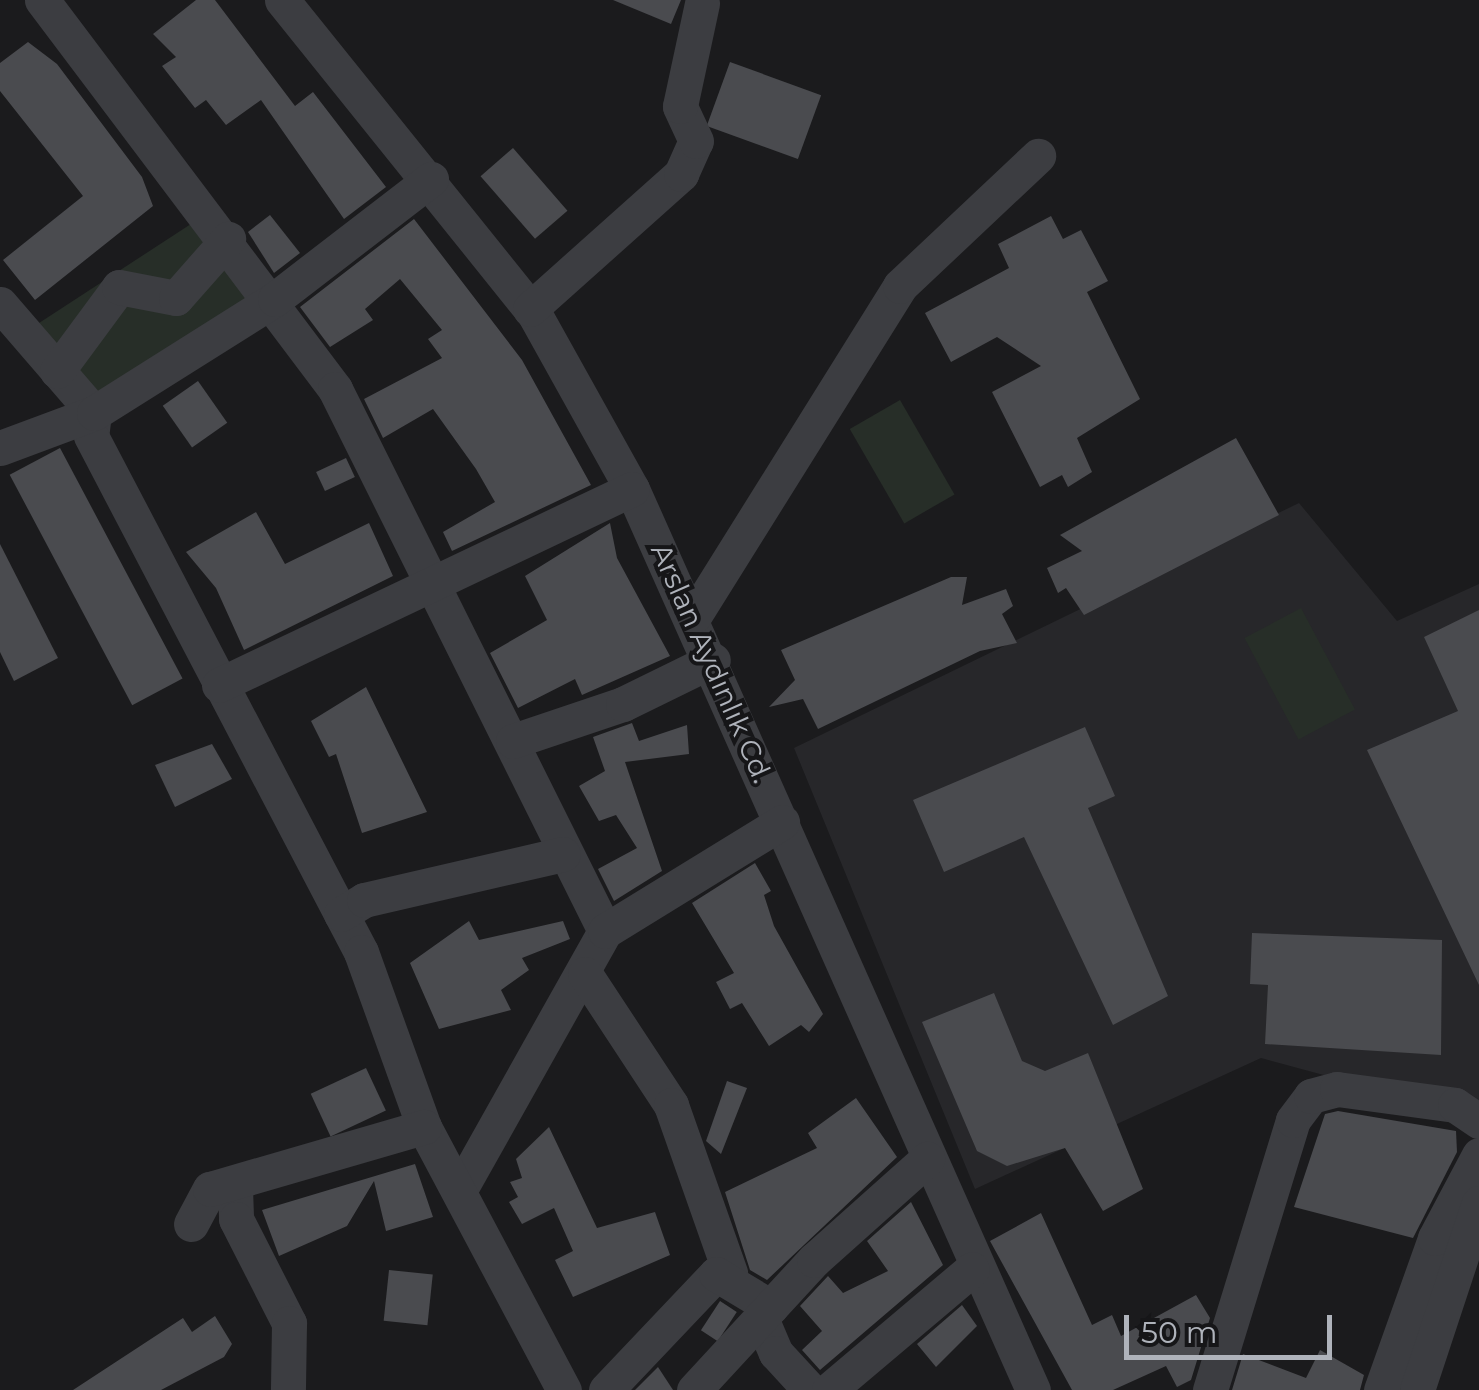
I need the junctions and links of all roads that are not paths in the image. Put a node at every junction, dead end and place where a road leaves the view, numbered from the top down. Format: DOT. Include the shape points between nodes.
graph roads {
  1 [pos="42,0"];
  2 [pos="282,0"];
  3 [pos="702,3"];
  4 [pos="1038,156"];
  5 [pos="431,180"];
  6 [pos="228,239"];
  7 [pos="275,299"];
  8 [pos="0,304"];
  9 [pos="530,308"];
  10 [pos="57,371"];
  11 [pos="94,414"];
  12 [pos="0,448"];
  13 [pos="632,489"];
  14 [pos="433,589"];
  15 [pos="694,616"];
  16 [pos="713,660"];
  17 [pos="219,685"];
  18 [pos="513,741"];
  19 [pos="782,822"];
  20 [pos="563,854"];
  21 [pos="341,914"];
  22 [pos="605,931"];
  23 [pos="585,974"];
  24 [pos="1479,1120"];
  25 [pos="424,1127"];
  26 [pos="1479,1155"];
  27 [pos="927,1159"];
  28 [pos="235,1188"];
  29 [pos="462,1188"];
  30 [pos="1479,1203"];
  31 [pos="190,1224"];
  32 [pos="1473,1252"];
  33 [pos="972,1269"];
  34 [pos="730,1273"];
  35 [pos="766,1312"];
  36 [pos="288,1390"];
  37 [pos="564,1390"];
  38 [pos="606,1390"];
  39 [pos="694,1390"];
  40 [pos="810,1390"];
  41 [pos="829,1390"];
  42 [pos="1033,1390"];
  43 [pos="1210,1390"];
  44 [pos="1381,1390"];
  45 [pos="1417,1390"];
  1 -- 6 [label="street"];
  2 -- 5 [label="street, Arslan Aydınlık Cd."];
  3 -- 9 [label="street" via="680,106 696,141 682,174"];
  4 -- 15 [label="street" via="900,286"];
  5 -- 7 [label="street"];
  5 -- 9 [label="street, Arslan Aydınlık Cd."];
  6 -- 7 [label="street"];
  6 -- 10 [label="street" via="176,298 119,288"];
  7 -- 11 [label="street"];
  7 -- 14 [label="street" via="382,472"];
  8 -- 10 [label="street"];
  9 -- 13 [label="street, Arslan Aydınlık Cd."];
  10 -- 11 [label="street"];
  11 -- 12 [label="street"];
  11 -- 17 [label="street" via="91,436"];
  13 -- 14 [label="street"];
  13 -- 15 [label="street, Arslan Aydınlık Cd."];
  14 -- 17 [label="street"];
  14 -- 18 [label="street"];
  15 -- 16 [label="street, Arslan Aydınlık Cd."];
  16 -- 18 [label="street" via="624,704"];
  16 -- 19 [label="street, Arslan Aydınlık Cd."];
  17 -- 21 [label="street"];
  18 -- 20 [label="street"];
  19 -- 22 [label="street"];
  19 -- 27 [label="street, Arslan Aydınlık Cd."];
  20 -- 21 [label="street" via="364,900"];
  20 -- 22 [label="street"];
  21 -- 25 [label="street"];
  22 -- 23 [label="street"];
  23 -- 29 [label="street"];
  23 -- 34 [label="street" via="671,1105"];
  24 -- 43 [label="street" via="1455,1105 1337,1089 1310,1096 1293,1120"];
  25 -- 28 [label="street"];
  25 -- 29 [label="street"];
  26 -- 44 [label="street" via="1435,1238"];
  27 -- 33 [label="street, Arslan Aydınlık Cd."];
  27 -- 35 [label="street"];
  28 -- 31 [label="street" via="210,1189"];
  28 -- 36 [label="street" via="236,1219 289,1323"];
  29 -- 37 [label="street"];
  30 -- 32 [label="street"];
  32 -- 45 [label="street"];
  33 -- 41 [label="street"];
  33 -- 42 [label="street, Arslan Aydınlık Cd."];
  34 -- 35 [label="street"];
  34 -- 38 [label="street" via="716,1274"];
  35 -- 39 [label="street"];
  35 -- 40 [label="street" via="776,1354"];
}
